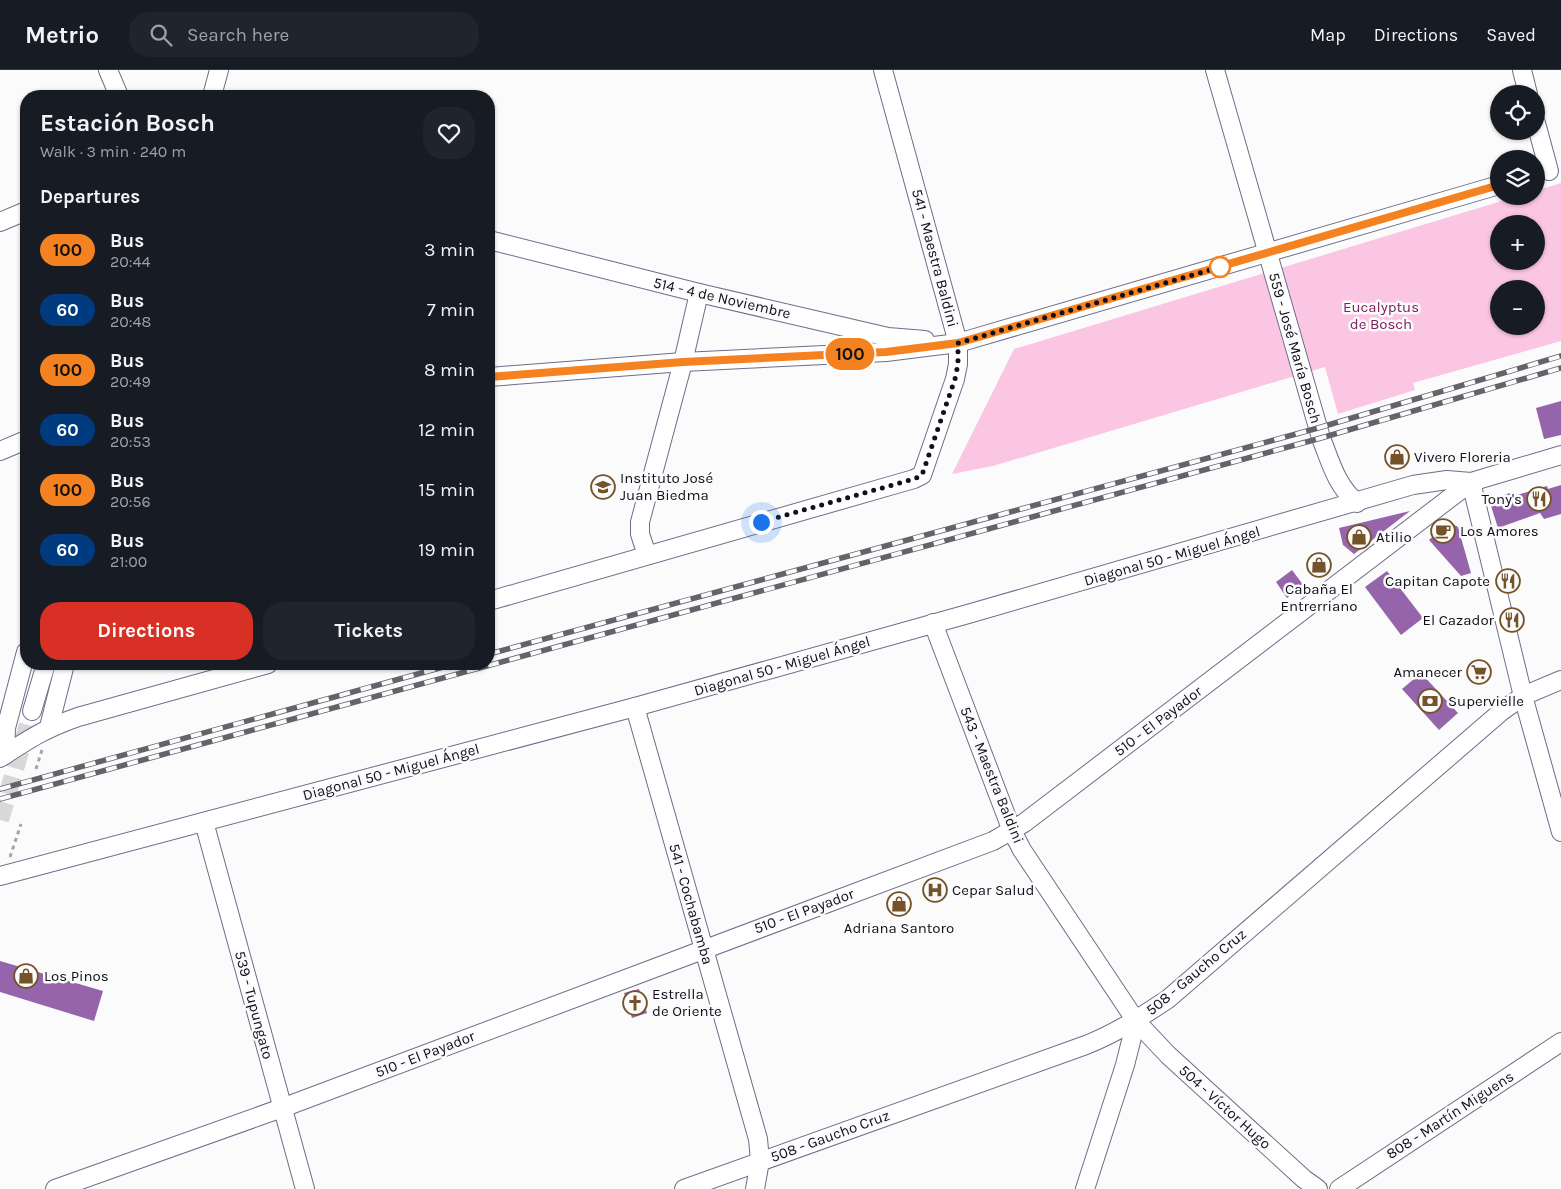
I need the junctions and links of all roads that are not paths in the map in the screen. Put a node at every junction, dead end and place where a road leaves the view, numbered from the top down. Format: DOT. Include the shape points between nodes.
graph roads {
  1 [pos="108,70"];
  2 [pos="219,70"];
  3 [pos="883,70"];
  4 [pos="1215,70"];
  5 [pos="1522,70"];
  6 [pos="1526,85"];
  7 [pos="116,90"];
  8 [pos="214,90"];
  9 [pos="1541,140"];
  10 [pos="1549,171"];
  11 [pos="1490,188"];
  12 [pos="20,214"];
  13 [pos="0,222"];
  14 [pos="495,242"];
  15 [pos="1267,253"];
  16 [pos="699,293"];
  17 [pos="958,343"];
  18 [pos="683,362"];
  19 [pos="495,377"];
  20 [pos="20,443"];
  21 [pos="0,452"];
  22 [pos="1561,455"];
  23 [pos="1471,482"];
  24 [pos="1356,503"];
  25 [pos="647,555"];
  26 [pos="495,599"];
  27 [pos="933,623"];
  28 [pos="20,670"];
  29 [pos="44,670"];
  30 [pos="63,670"];
  31 [pos="246,670"];
  32 [pos="1561,680"];
  33 [pos="1524,696"];
  34 [pos="635,707"];
  35 [pos="32,711"];
  36 [pos="3,726"];
  37 [pos="49,727"];
  38 [pos="3,757"];
  39 [pos="204,822"];
  40 [pos="1012,831"];
  41 [pos="1561,832"];
  42 [pos="1,878"];
  43 [pos="703,948"];
  44 [pos="1136,1021"];
  45 [pos="1561,1042"];
  46 [pos="282,1108"];
  47 [pos="760,1161"];
  48 [pos="55,1189"];
  49 [pos="305,1189"];
  50 [pos="684,1189"];
  51 [pos="754,1189"];
  52 [pos="1085,1189"];
  53 [pos="1318,1189"];
  54 [pos="1339,1189"];
  1 -- 7 [label="street"];
  2 -- 8 [label="street"];
  3 -- 17 [label="street, 541 - Maestra Baldini"];
  4 -- 15 [label="street, 559 - José María Bosch"];
  5 -- 6 [label="street"];
  9 -- 10 [label="street"];
  11 -- 15 [label="street"];
  12 -- 13 [label="street"];
  14 -- 16 [label="street, 514 - 4 de Noviembre"];
  15 -- 17 [label="street"];
  15 -- 24 [label="street, 559 - José María Bosch" via="1321,438 1337,480"];
  16 -- 17 [label="street, 514 - 4 de Noviembre" via="888,337"];
  16 -- 18 [label="street"];
  17 -- 18 [label="street" via="886,352"];
  17 -- 25 [label="street, 541 - Maestra Baldini" via="955,379 922,475"];
  18 -- 19 [label="street"];
  18 -- 25 [label="street" via="640,522"];
  20 -- 21 [label="street"];
  22 -- 23 [label="street, Diagonal 50 - Miguel Ángel"];
  23 -- 24 [label="street, Diagonal 50 - Miguel Ángel" via="1433,481"];
  23 -- 33 [label="street"];
  23 -- 40 [label="street, 510 - El Payador"];
  24 -- 27 [label="street, Diagonal 50 - Miguel Ángel"];
  25 -- 26 [label="street"];
  27 -- 34 [label="street, Diagonal 50 - Miguel Ángel"];
  27 -- 40 [label="street, 543 - Maestra Baldini"];
  28 -- 36 [label="street"];
  29 -- 35 [label="street"];
  30 -- 37 [label="street"];
  31 -- 37 [label="street"];
  32 -- 33 [label="street, 508 - Gaucho Cruz"];
  33 -- 41 [label="street"];
  33 -- 44 [label="street, 508 - Gaucho Cruz" via="1494,717 1168,998"];
  34 -- 39 [label="street, Diagonal 50 - Miguel Ángel"];
  34 -- 43 [label="street, 541 - Cochabamba"];
  36 -- 38 [label="street"];
  37 -- 38 [label="street"];
  39 -- 42 [label="street, Diagonal 50 - Miguel Ángel"];
  39 -- 46 [label="street, 539 - Tupungato"];
  40 -- 43 [label="street, 510 - El Payador" via="993,841"];
  40 -- 44 [label="street, 543 - Maestra Baldini"];
  43 -- 46 [label="street, 510 - El Payador"];
  43 -- 47 [label="street, 541 - Cochabamba" via="758,1139"];
  44 -- 47 [label="street, 508 - Gaucho Cruz" via="1102,1039"];
  44 -- 52 [label="street"];
  44 -- 53 [label="street, 504 - Víctor Hugo" via="1168,1055"];
  45 -- 54 [label="street, 808 - Martín Miguens"];
  46 -- 48 [label="street, 510 - El Payador"];
  46 -- 49 [label="street, 539 - Tupungato"];
  47 -- 50 [label="street, 508 - Gaucho Cruz"];
  47 -- 51 [label="street, 541 - Cochabamba"];
}
